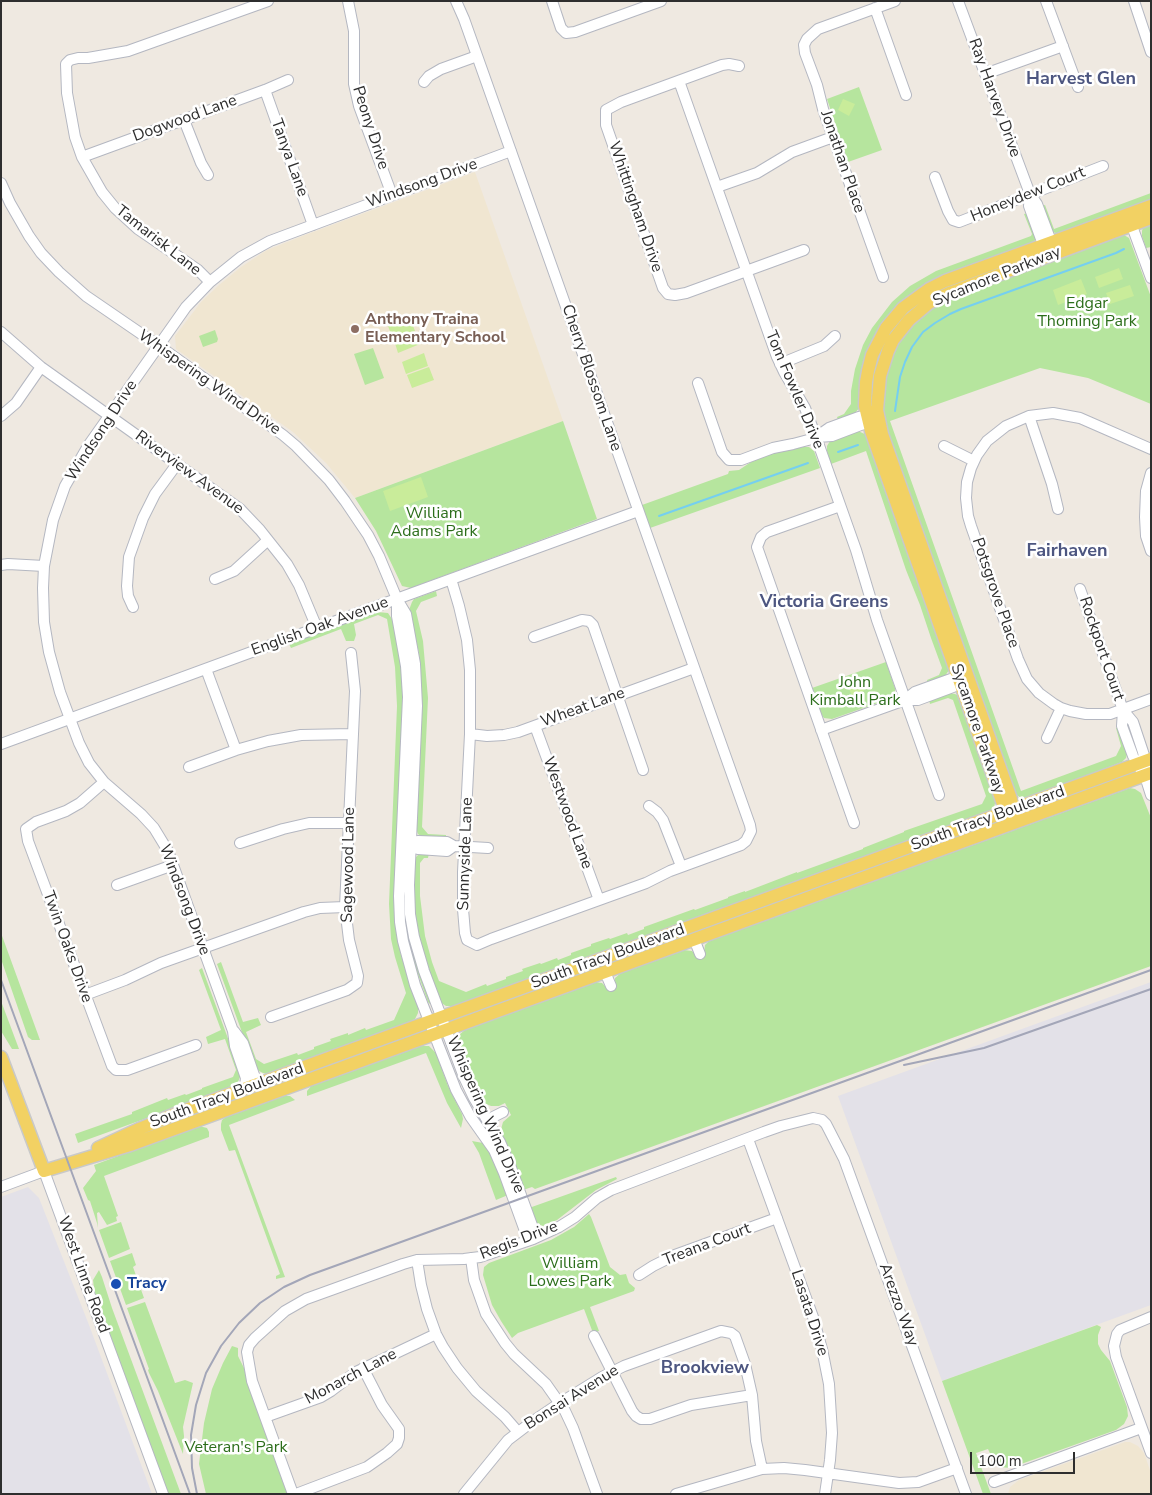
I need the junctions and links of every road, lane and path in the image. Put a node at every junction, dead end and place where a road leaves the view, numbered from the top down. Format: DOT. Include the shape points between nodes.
graph roads {
  1 [pos="268,1"];
  2 [pos="348,1"];
  3 [pos="456,1"];
  4 [pos="552,1"];
  5 [pos="661,1"];
  6 [pos="895,1"];
  7 [pos="958,1"];
  8 [pos="1046,1"];
  9 [pos="1135,1"];
  10 [pos="641,5"];
  11 [pos="875,8"];
  12 [pos="1063,46"];
  13 [pos="1151,52"];
  14 [pos="477,56"];
  15 [pos="738,66"];
  16 [pos="985,74"];
  17 [pos="288,80"];
  18 [pos="679,81"];
  19 [pos="424,82"];
  20 [pos="1078,87"];
  21 [pos="265,90"];
  22 [pos="906,95"];
  23 [pos="184,120"];
  24 [pos="833,137"];
  25 [pos="511,151"];
  26 [pos="82,157"];
  27 [pos="1103,166"];
  28 [pos="208,175"];
  29 [pos="935,177"];
  30 [pos="1,184"];
  31 [pos="717,188"];
  32 [pos="1030,194"];
  33 [pos="392,195"];
  34 [pos="1151,206"];
  35 [pos="1151,218"];
  36 [pos="1129,220"];
  37 [pos="313,225"];
  38 [pos="1047,243"];
  39 [pos="804,250"];
  40 [pos="1052,255"];
  41 [pos="746,271"];
  42 [pos="883,277"];
  43 [pos="1151,278"];
  44 [pos="210,282"];
  45 [pos="1,332"];
  46 [pos="835,336"];
  47 [pos="158,346"];
  48 [pos="780,364"];
  49 [pos="41,367"];
  50 [pos="698,383"];
  51 [pos="1,416"];
  52 [pos="109,416"];
  53 [pos="1029,416"];
  54 [pos="871,419"];
  55 [pos="816,437"];
  56 [pos="944,446"];
  57 [pos="1151,449"];
  58 [pos="974,461"];
  59 [pos="177,464"];
  60 [pos="1151,473"];
  61 [pos="840,506"];
  62 [pos="1058,509"];
  63 [pos="638,511"];
  64 [pos="268,540"];
  65 [pos="1151,550"];
  66 [pos="1,565"];
  67 [pos="44,566"];
  68 [pos="215,579"];
  69 [pos="451,579"];
  70 [pos="1080,589"];
  71 [pos="397,599"];
  72 [pos="133,607"];
  73 [pos="317,628"];
  74 [pos="534,637"];
  75 [pos="351,653"];
  76 [pos="694,668"];
  77 [pos="206,669"];
  78 [pos="962,680"];
  79 [pos="617,696"];
  80 [pos="1151,699"];
  81 [pos="905,700"];
  82 [pos="1061,708"];
  83 [pos="1122,710"];
  84 [pos="70,719"];
  85 [pos="535,726"];
  86 [pos="821,730"];
  87 [pos="353,734"];
  88 [pos="470,734"];
  89 [pos="1047,738"];
  90 [pos="1,744"];
  91 [pos="236,750"];
  92 [pos="1144,762"];
  93 [pos="189,767"];
  94 [pos="643,770"];
  95 [pos="1148,774"];
  96 [pos="104,782"];
  97 [pos="939,795"];
  98 [pos="1151,795"];
  99 [pos="649,806"];
  100 [pos="1012,815"];
  101 [pos="348,823"];
  102 [pos="854,823"];
  103 [pos="240,843"];
  104 [pos="406,844"];
  105 [pos="460,847"];
  106 [pos="488,848"];
  107 [pos="173,865"];
  108 [pos="681,866"];
  109 [pos="117,885"];
  110 [pos="599,900"];
  111 [pos="345,908"];
  112 [pos="694,940"];
  113 [pos="203,948"];
  114 [pos="700,954"];
  115 [pos="605,972"];
  116 [pos="611,986"];
  117 [pos="85,995"];
  118 [pos="271,1017"];
  119 [pos="438,1026"];
  120 [pos="233,1031"];
  121 [pos="196,1045"];
  122 [pos="1,1057"];
  123 [pos="264,1082"];
  124 [pos="243,1090"];
  125 [pos="503,1112"];
  126 [pos="487,1120"];
  127 [pos="822,1120"];
  128 [pos="748,1139"];
  129 [pos="68,1163"];
  130 [pos="44,1171"];
  131 [pos="1,1187"];
  132 [pos="777,1218"];
  133 [pos="533,1239"];
  134 [pos="472,1258"];
  135 [pos="417,1260"];
  136 [pos="639,1276"];
  137 [pos="1151,1318"];
  138 [pos="436,1334"];
  139 [pos="594,1336"];
  140 [pos="363,1368"];
  141 [pos="612,1372"];
  142 [pos="752,1394"];
  143 [pos="560,1403"];
  144 [pos="265,1417"];
  145 [pos="1142,1428"];
  146 [pos="518,1432"];
  147 [pos="1151,1453"];
  148 [pos="957,1468"];
  149 [pos="762,1469"];
  150 [pos="829,1473"];
  151 [pos="994,1482"];
  152 [pos="163,1494"];
  153 [pos="294,1494"];
  154 [pos="464,1494"];
  155 [pos="597,1494"];
  156 [pos="676,1494"];
  157 [pos="825,1494"];
  158 [pos="966,1494"];
  1 -- 26 [label="street, Tamarisk Lane" via="128,51 70,60 66,64 67,93"];
  2 -- 33 [label="street, Peony Drive" via="354,31 357,99"];
  3 -- 14 [label="street, Cherry Blossom Lane"];
  4 -- 10 [label="street" via="561,28 566,33"];
  5 -- 10 [label="street"];
  6 -- 11 [label="street"];
  7 -- 16 [label="street, Ray Harvey Drive"];
  8 -- 12 [label="street"];
  9 -- 13 [label="street"];
  11 -- 22 [label="street"];
  11 -- 24 [label="street, Jonathan Place" via="818,29 804,45"];
  12 -- 16 [label="street"];
  12 -- 20 [label="street"];
  14 -- 19 [label="street" via="441,69"];
  14 -- 25 [label="street, Cherry Blossom Lane"];
  15 -- 18 [label="street" via="722,65"];
  16 -- 32 [label="street, Ray Harvey Drive"];
  17 -- 21 [label="street, Dogwood Lane"];
  18 -- 31 [label="street, Tom Fowler Drive"];
  18 -- 41 [label="street, Whittingham Drive" via="606,110 606,125 663,288 675,296"];
  21 -- 23 [label="street, Dogwood Lane"];
  21 -- 37 [label="street, Tanya Lane"];
  23 -- 26 [label="street, Dogwood Lane"];
  23 -- 28 [label="street"];
  24 -- 31 [label="street" via="792,152 757,173"];
  24 -- 42 [label="street, Jonathan Place"];
  25 -- 33 [label="street, Windsong Drive"];
  25 -- 63 [label="street, Cherry Blossom Lane"];
  26 -- 44 [label="street, Tamarisk Lane" via="102,192 125,218"];
  27 -- 32 [label="street, Honeydew Court"];
  29 -- 32 [label="street, Honeydew Court" via="948,211 953,220 959,222"];
  30 -- 47 [label="street, Whispering Wind Drive" via="41,253 86,296"];
  31 -- 41 [label="street, Tom Fowler Drive"];
  32 -- 38 [label="street, Ray Harvey Drive" via="1037,204"];
  33 -- 37 [label="street, Windsong Drive"];
  34 -- 36 [label="main road, Sycamore Parkway"];
  35 -- 36 [label="main road, Sycamore Parkway"];
  36 -- 38 [label="main road, Sycamore Parkway"];
  36 -- 40 [label="main road, Sycamore Parkway"];
  36 -- 43 [label="street"];
  37 -- 44 [label="street, Windsong Drive" via="270,241"];
  38 -- 40 [label="street, Ray Harvey Drive"];
  38 -- 54 [label="main road, Sycamore Parkway" via="938,284 903,308 886,328 872,355 865,406"];
  39 -- 41 [label="street"];
  40 -- 54 [label="main road, Sycamore Parkway" via="944,295 918,311 893,340 883,364"];
  41 -- 48 [label="street, Tom Fowler Drive"];
  44 -- 47 [label="street, Windsong Drive"];
  45 -- 49 [label="street, Riverview Avenue"];
  46 -- 48 [label="street" via="824,346"];
  47 -- 52 [label="street, Windsong Drive"];
  47 -- 71 [label="street, Whispering Wind Drive" via="283,435 329,480 368,535"];
  48 -- 55 [label="street, Tom Fowler Drive" via="805,408"];
  49 -- 51 [label="street" via="16,403"];
  49 -- 52 [label="street, Riverview Avenue"];
  50 -- 55 [label="street" via="722,452 730,460 741,460 764,450"];
  52 -- 59 [label="street, Riverview Avenue"];
  52 -- 67 [label="street, Windsong Drive" via="65,486 53,520"];
  53 -- 57 [label="street, Potsgrove Place" via="1053,413 1080,418"];
  53 -- 58 [label="street, Potsgrove Place" via="992,435"];
  53 -- 62 [label="street"];
  54 -- 55 [label="street" via="859,417 829,428"];
  54 -- 78 [label="main road, Sycamore Parkway" via="884,440"];
  55 -- 61 [label="street, Tom Fowler Drive"];
  56 -- 58 [label="street"];
  58 -- 82 [label="street, Potsgrove Place" via="966,489 971,526 1022,669 1039,693"];
  59 -- 64 [label="street, Riverview Avenue" via="240,509"];
  59 -- 72 [label="street" via="155,494 135,539 127,579 128,596"];
  60 -- 65 [label="street" via="1146,491 1145,517"];
  61 -- 81 [label="street, Tom Fowler Drive"];
  61 -- 86 [label="street" via="767,532 757,547"];
  63 -- 69 [label="street, English Oak Avenue"];
  63 -- 76 [label="street, Cherry Blossom Lane"];
  64 -- 68 [label="street" via="234,571"];
  64 -- 73 [label="street, Riverview Avenue" via="299,585"];
  66 -- 67 [label="street"];
  67 -- 84 [label="street, Windsong Drive" via="45,636"];
  69 -- 71 [label="street, English Oak Avenue"];
  69 -- 88 [label="street, Sunnyside Lane" via="467,640"];
  70 -- 83 [label="street, Rockport Court"];
  71 -- 73 [label="street, English Oak Avenue"];
  71 -- 104 [label="street, Whispering Wind Drive" via="406,614 417,684"];
  73 -- 77 [label="street, English Oak Avenue"];
  74 -- 79 [label="street" via="582,620 589,621"];
  75 -- 87 [label="street, Sagewood Lane" via="355,690"];
  76 -- 79 [label="street, Wheat Lane"];
  76 -- 108 [label="street, Cherry Blossom Lane" via="750,825 749,837 741,844"];
  77 -- 84 [label="street, English Oak Avenue"];
  77 -- 91 [label="street"];
  78 -- 81 [label="street" via="951,679 915,692"];
  78 -- 100 [label="main road, Sycamore Parkway" via="1011,799"];
  79 -- 85 [label="street, Wheat Lane"];
  79 -- 94 [label="street"];
  80 -- 83 [label="street"];
  81 -- 86 [label="street"];
  81 -- 97 [label="street, Tom Fowler Drive"];
  82 -- 83 [label="street" via="1095,715"];
  82 -- 89 [label="street"];
  83 -- 92 [label="street, Rockport Court" via="1133,722"];
  84 -- 90 [label="street, English Oak Avenue"];
  84 -- 96 [label="street, Windsong Drive" via="86,756"];
  85 -- 88 [label="street, Wheat Lane" via="504,735"];
  85 -- 110 [label="street, Westwood Lane"];
  86 -- 102 [label="street"];
  87 -- 91 [label="street" via="301,735 268,740"];
  87 -- 101 [label="street, Sagewood Lane"];
  88 -- 105 [label="street, Sunnyside Lane"];
  91 -- 93 [label="street"];
  92 -- 95 [label="street"];
  92 -- 100 [label="main road, South Tracy Boulevard"];
  95 -- 98 [label="street"];
  95 -- 100 [label="main road, South Tracy Boulevard"];
  96 -- 107 [label="street, Windsong Drive" via="154,828"];
  96 -- 117 [label="street, Twin Oaks Drive" via="80,803 26,829"];
  99 -- 108 [label="street" via="663,820"];
  100 -- 112 [label="main road, South Tracy Boulevard"];
  100 -- 119 [label="main road, South Tracy Boulevard"];
  101 -- 103 [label="street" via="309,823"];
  101 -- 111 [label="street, Sagewood Lane"];
  104 -- 105 [label="street" via="418,849 447,851"];
  104 -- 119 [label="street, Whispering Wind Drive" via="412,925"];
  105 -- 106 [label="street"];
  105 -- 110 [label="street, Sunnyside Lane" via="465,933 467,940 477,945"];
  107 -- 109 [label="street"];
  107 -- 113 [label="street, Windsong Drive"];
  108 -- 110 [label="street, Sunnyside Lane"];
  111 -- 113 [label="street" via="304,912"];
  111 -- 118 [label="street, Sagewood Lane" via="357,983 347,990"];
  112 -- 114 [label="street"];
  112 -- 115 [label="main road, South Tracy Boulevard"];
  113 -- 117 [label="street"];
  113 -- 120 [label="street, Windsong Drive"];
  115 -- 116 [label="street"];
  115 -- 119 [label="main road, South Tracy Boulevard"];
  117 -- 121 [label="street, Twin Oaks Drive" via="109,1061 116,1070 127,1070"];
  119 -- 123 [label="main road, South Tracy Boulevard"];
  119 -- 126 [label="street, Whispering Wind Drive"];
  119 -- 129 [label="main road, South Tracy Boulevard" via="130,1145"];
  119 -- 133 [label="street, Whispering Wind Drive" via="456,1090 494,1150 525,1231"];
  120 -- 123 [label="street, Windsong Drive" via="242,1043 254,1075"];
  120 -- 124 [label="street, Windsong Drive" via="246,1078"];
  122 -- 130 [label="main road, West Linne Road"];
  123 -- 124 [label="main road, South Tracy Boulevard"];
  124 -- 129 [label="main road, South Tracy Boulevard" via="139,1129"];
  125 -- 126 [label="street"];
  126 -- 133 [label="street, Whispering Wind Drive" via="507,1157 533,1228"];
  127 -- 128 [label="street, Regis Drive" via="814,1118 781,1126"];
  127 -- 148 [label="street, Arezzo Way" via="844,1159"];
  128 -- 132 [label="street, Lasata Drive"];
  128 -- 133 [label="street, Regis Drive" via="611,1190 559,1227"];
  129 -- 130 [label="main road, South Tracy Boulevard"];
  130 -- 131 [label="street, South Tracy Boulevard"];
  130 -- 152 [label="street, West Linne Road"];
  132 -- 136 [label="street, Treana Court" via="665,1259"];
  132 -- 150 [label="street, Lasata Drive" via="813,1317 826,1367 832,1425"];
  133 -- 134 [label="street, Regis Drive"];
  134 -- 135 [label="street, Regis Drive"];
  134 -- 143 [label="street" via="481,1302 497,1333"];
  135 -- 138 [label="street" via="425,1302"];
  135 -- 144 [label="street, Regis Drive" via="300,1302 255,1338 247,1348 247,1356 250,1376"];
  137 -- 145 [label="street" via="1126,1327 1117,1334 1114,1346"];
  138 -- 140 [label="street, Monarch Lane"];
  138 -- 146 [label="street" via="476,1392"];
  139 -- 141 [label="street"];
  140 -- 144 [label="street, Monarch Lane" via="321,1396"];
  140 -- 153 [label="street" via="398,1429 397,1444 367,1466"];
  141 -- 142 [label="street" via="634,1414 645,1420 691,1405"];
  141 -- 142 [label="street, Bonsai Avenue" via="726,1331 737,1342"];
  141 -- 143 [label="street, Bonsai Avenue"];
  142 -- 149 [label="street"];
  143 -- 146 [label="street, Bonsai Avenue"];
  143 -- 155 [label="street" via="573,1428"];
  144 -- 153 [label="street"];
  145 -- 147 [label="street"];
  145 -- 151 [label="street"];
  146 -- 154 [label="street, Bonsai Avenue"];
  148 -- 150 [label="street" via="905,1483"];
  148 -- 158 [label="street, Arezzo Way"];
  149 -- 150 [label="street" via="793,1468"];
  149 -- 156 [label="street"];
  150 -- 157 [label="street, Lasata Drive"];
}
